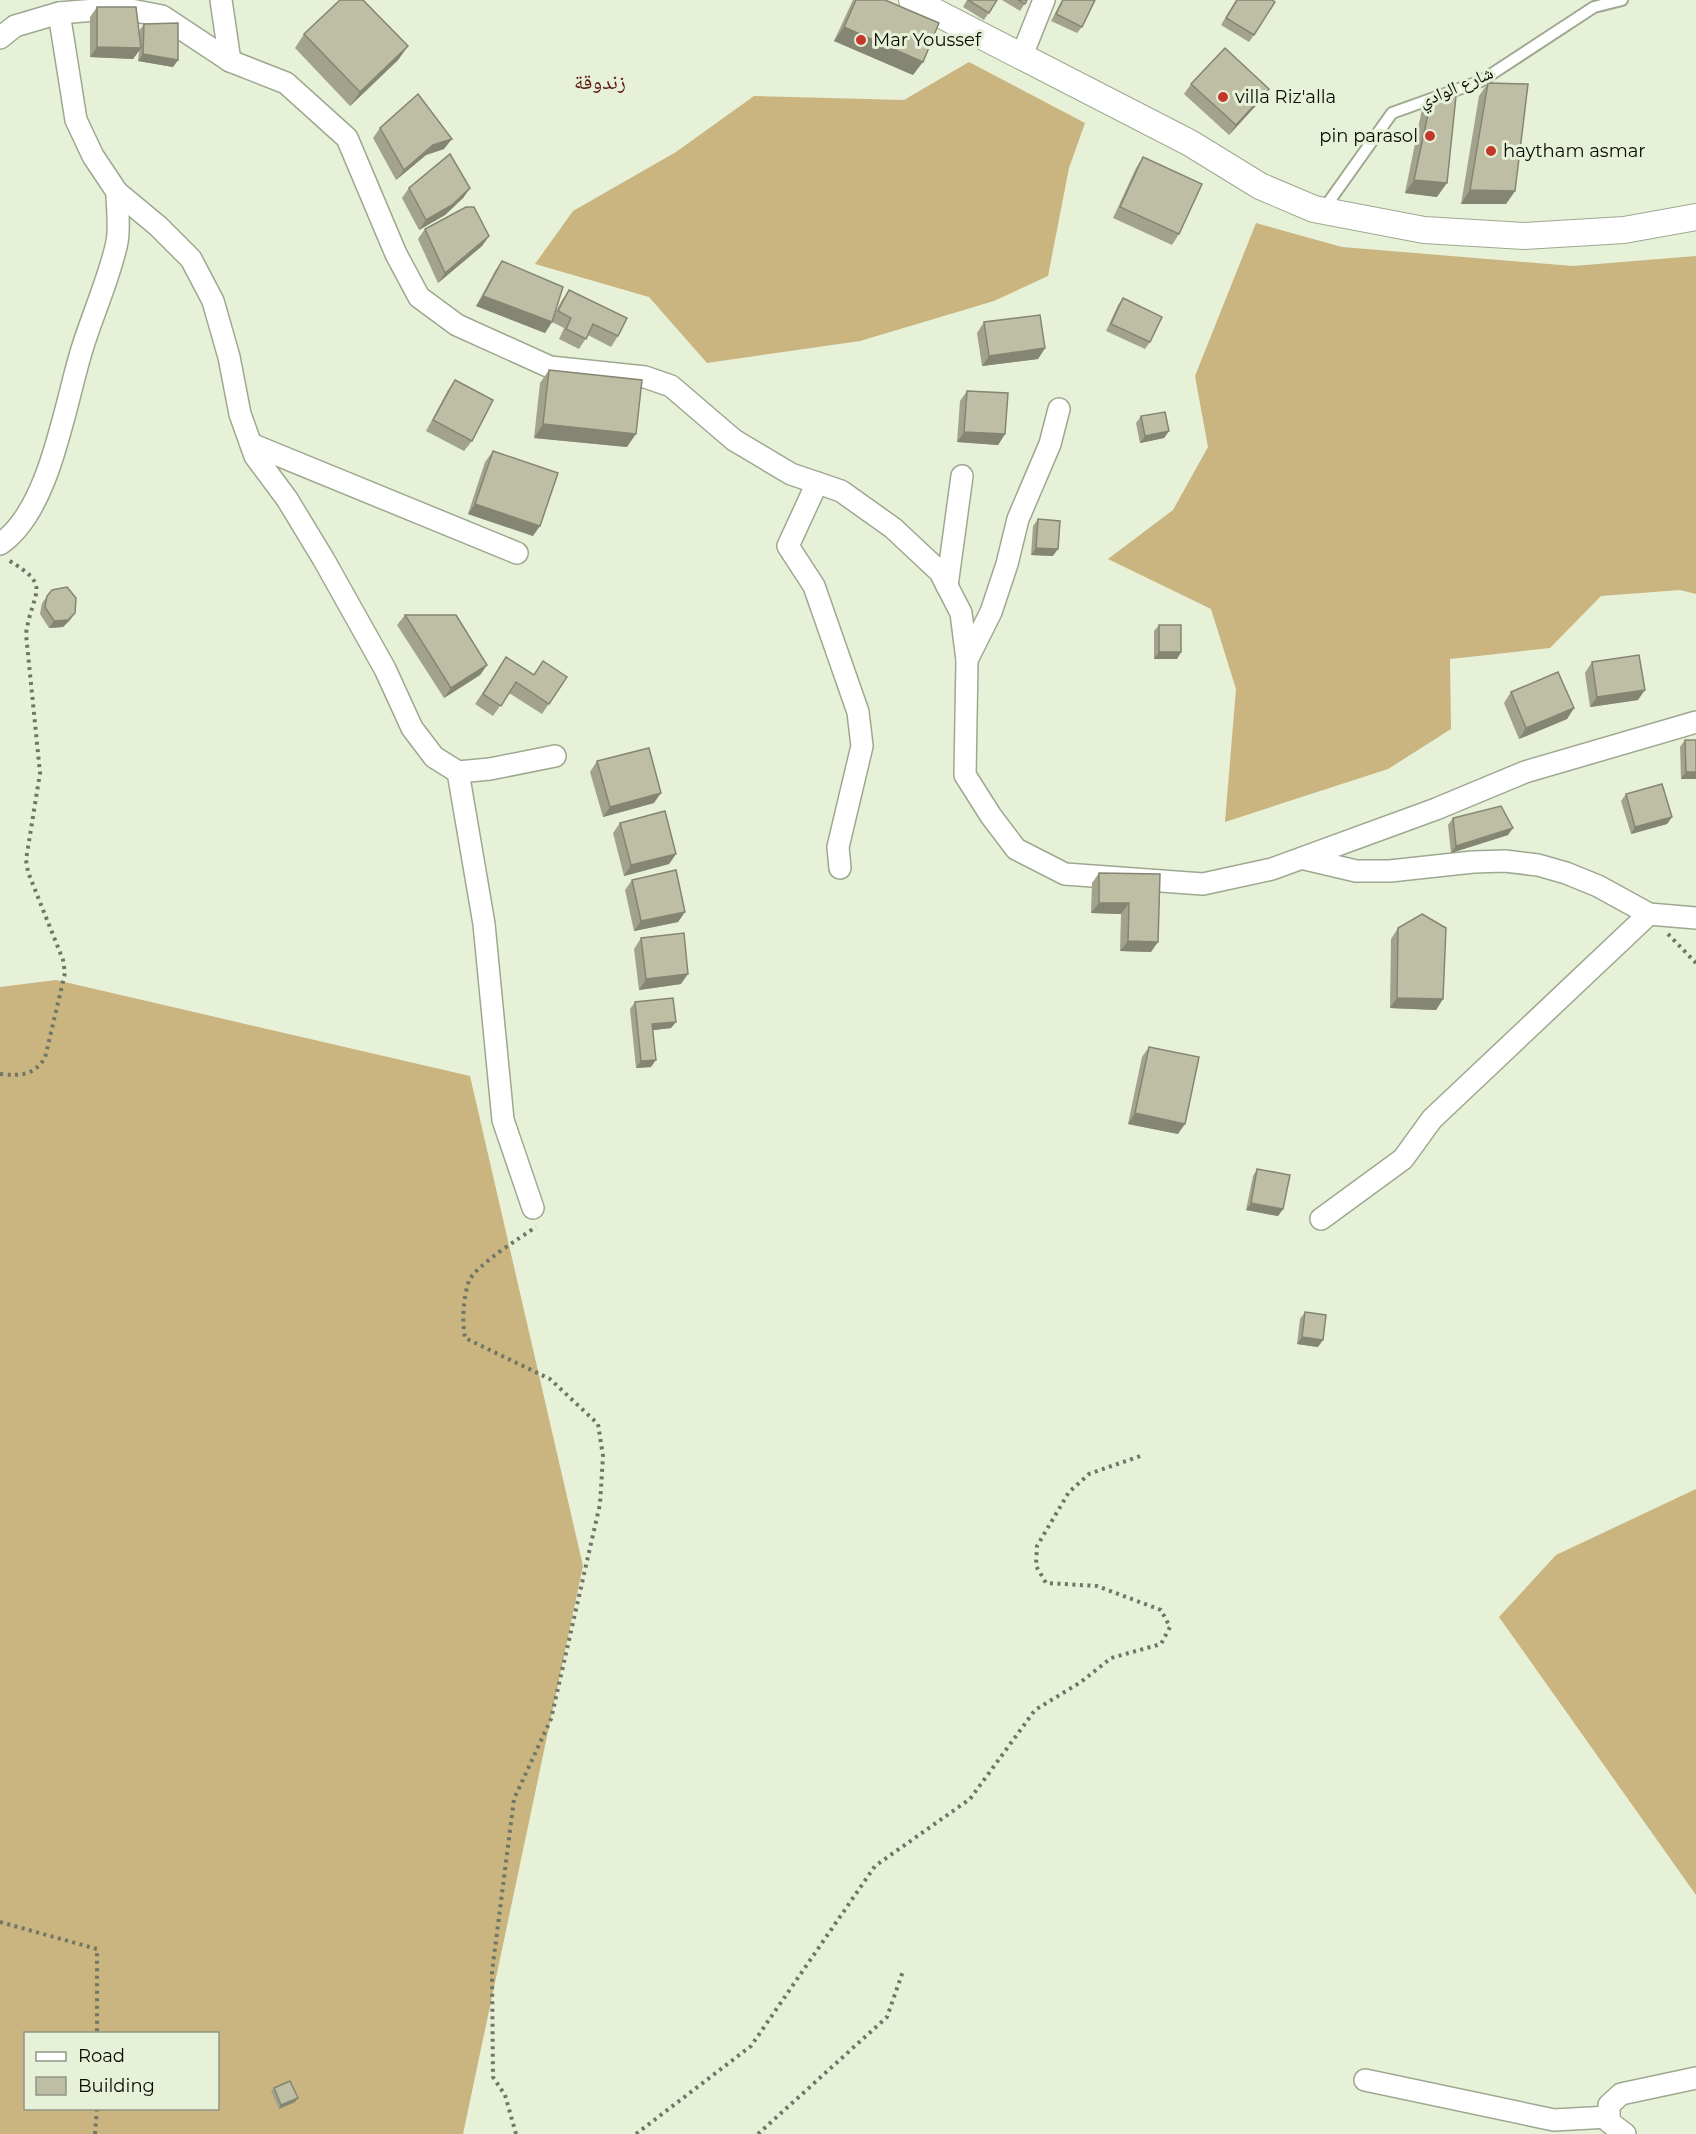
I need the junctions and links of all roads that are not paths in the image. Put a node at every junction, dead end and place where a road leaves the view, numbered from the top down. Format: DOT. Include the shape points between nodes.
graph roads {
  1 [pos="221,0"];
  2 [pos="912,0"];
  3 [pos="1044,0"];
  4 [pos="1622,0"];
  5 [pos="59,13"];
  6 [pos="0,38"];
  7 [pos="1021,58"];
  8 [pos="230,61"];
  9 [pos="117,192"];
  10 [pos="1323,210"];
  11 [pos="1696,218"];
  12 [pos="1059,409"];
  13 [pos="250,444"];
  14 [pos="962,476"];
  15 [pos="817,483"];
  16 [pos="0,544"];
  17 [pos="517,553"];
  18 [pos="947,586"];
  19 [pos="967,660"];
  20 [pos="1696,722"];
  21 [pos="555,756"];
  22 [pos="458,772"];
  23 [pos="1305,859"];
  24 [pos="840,868"];
  25 [pos="1649,914"];
  26 [pos="1696,918"];
  27 [pos="534,1208"];
  28 [pos="1321,1219"];
  29 [pos="1696,2078"];
  30 [pos="1365,2080"];
  31 [pos="1609,2117"];
  32 [pos="1625,2134"];
  1 -- 8 [label="street"];
  2 -- 7 [label="street"];
  3 -- 7 [label="street"];
  4 -- 10 [label="lane, شارع الوادي" via="1594,7 1481,81 1392,113"];
  5 -- 6 [label="street" via="15,26"];
  5 -- 8 [label="street" via="120,8 162,16"];
  5 -- 9 [label="street" via="76,120 93,156"];
  7 -- 10 [label="street" via="1190,143 1260,186"];
  8 -- 15 [label="street" via="286,83 347,138 396,254 419,297 457,325 550,367 645,377 671,386 734,440 790,474"];
  9 -- 13 [label="street" via="192,260 213,301"];
  9 -- 16 [label="street" via="117,241 60,433 39,494 11,537"];
  10 -- 11 [label="street" via="1424,230 1524,236 1624,230"];
  12 -- 19 [label="street" via="1050,444 1018,519 991,612"];
  13 -- 17 [label="street"];
  13 -- 22 [label="street" via="324,560 385,669 412,728 434,757"];
  14 -- 18 [label="street"];
  15 -- 18 [label="street" via="842,491 893,528 940,572"];
  15 -- 24 [label="street" via="788,546 813,586 858,712 862,747 837,847"];
  18 -- 19 [label="street" via="961,614"];
  19 -- 23 [label="street" via="965,775 1016,849 1065,874 1203,884"];
  20 -- 23 [label="street" via="1525,772"];
  21 -- 22 [label="street"];
  22 -- 27 [label="street" via="484,924 503,1120"];
  23 -- 25 [label="street" via="1356,871 1473,862 1538,865 1598,886"];
  25 -- 26 [label="street"];
  25 -- 28 [label="street" via="1432,1119 1403,1159"];
  29 -- 31 [label="street" via="1622,2094 1608,2105"];
  30 -- 31 [label="street" via="1554,2120"];
  31 -- 32 [label="street" via="1609,2122"];
}
